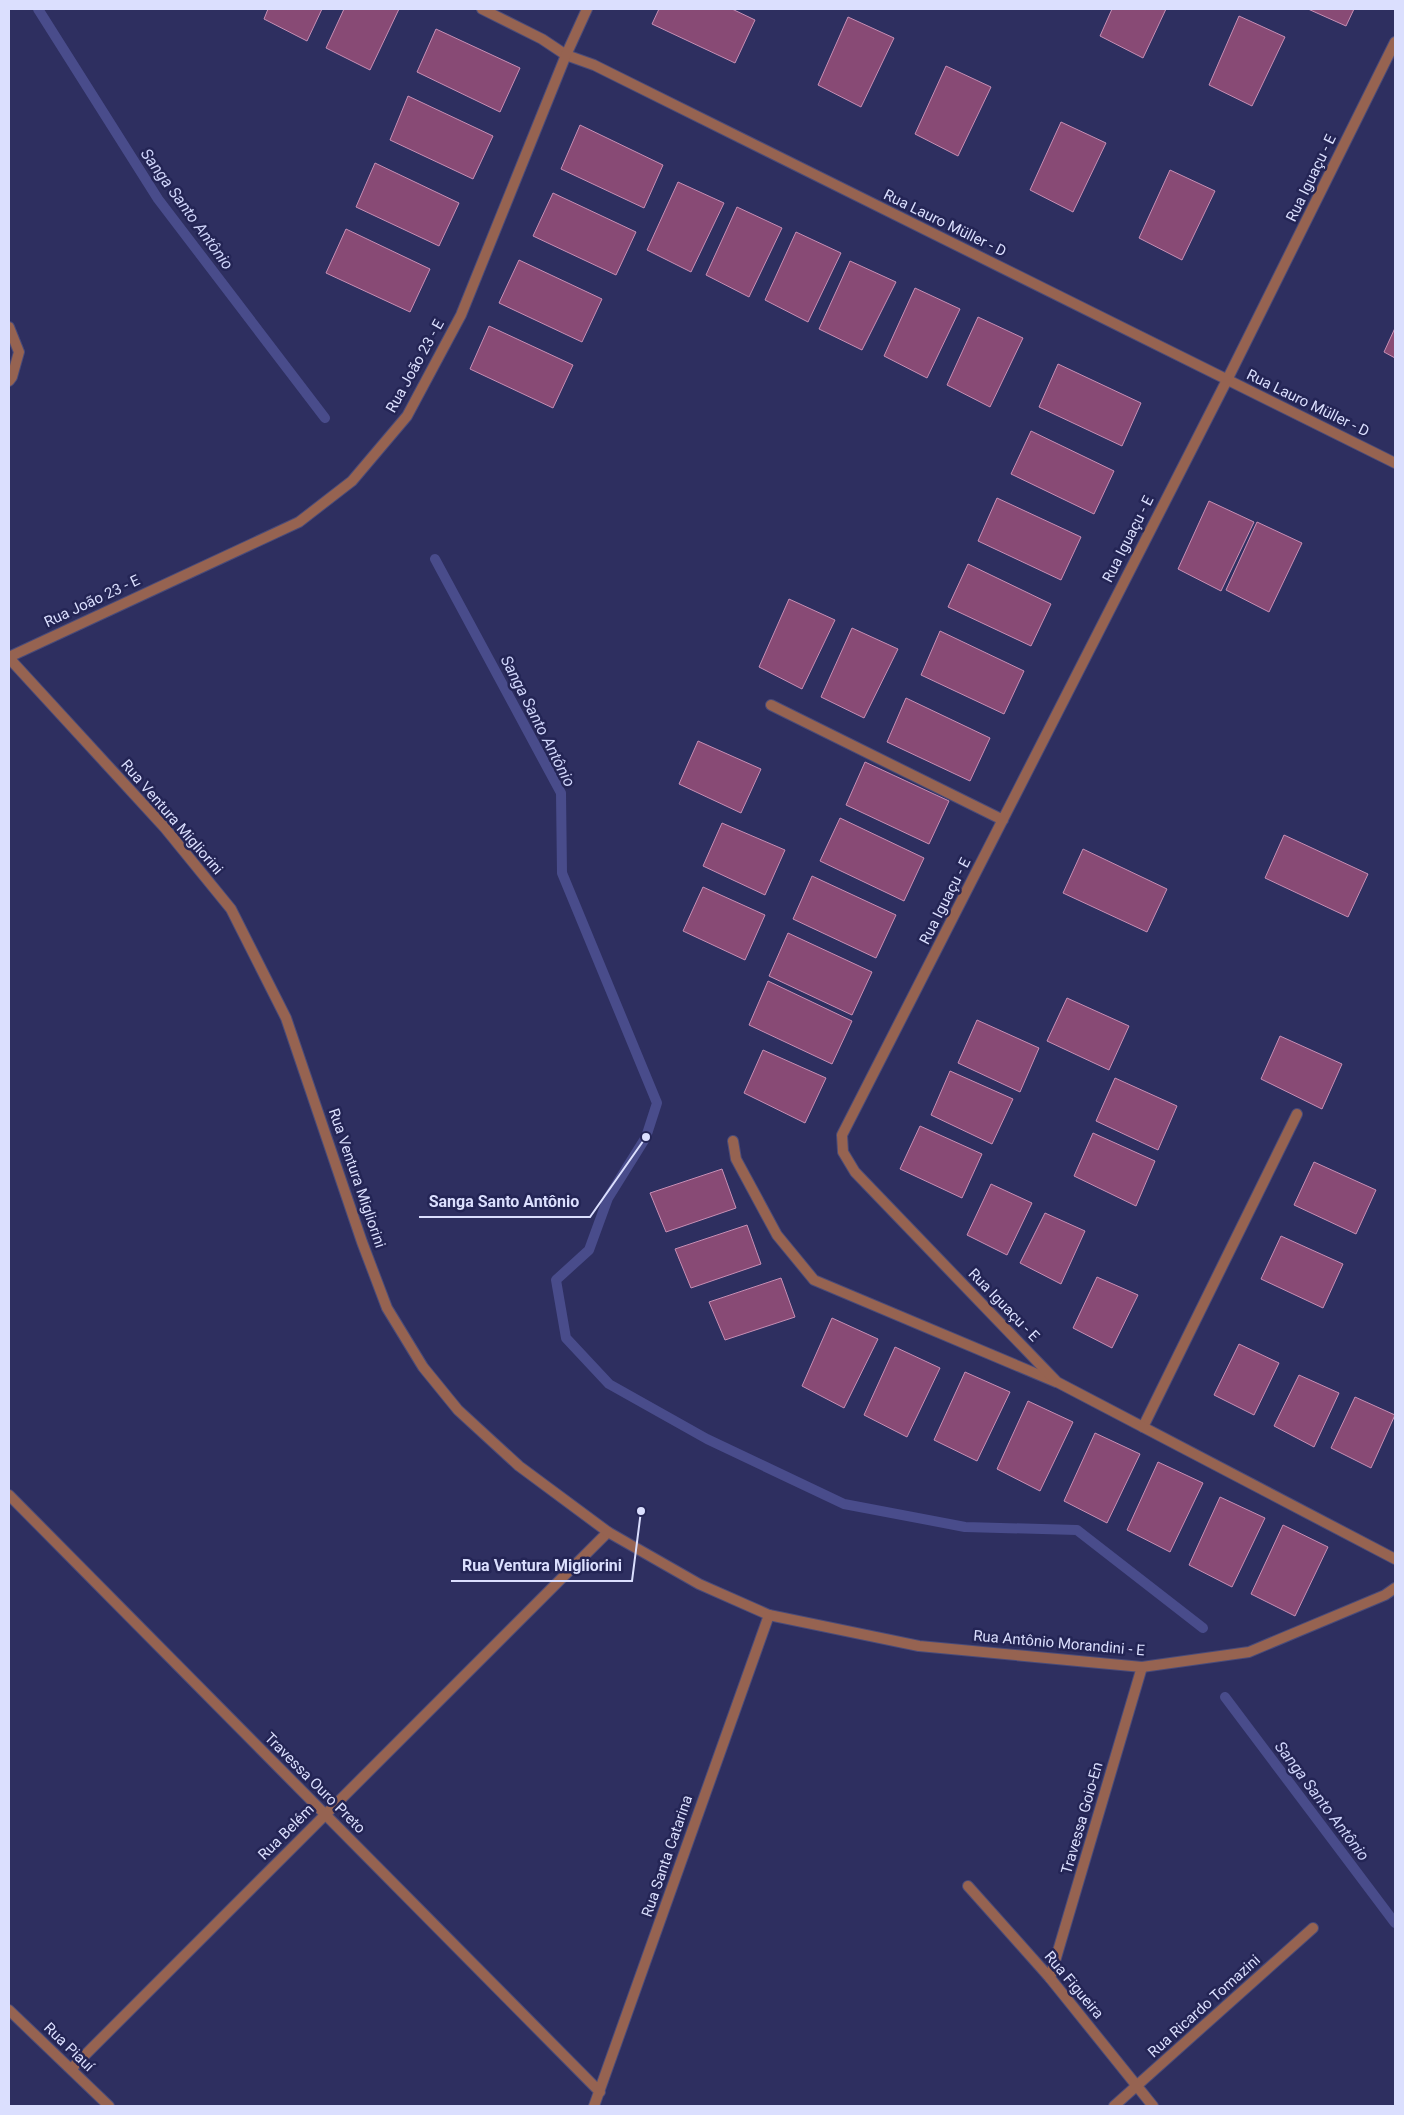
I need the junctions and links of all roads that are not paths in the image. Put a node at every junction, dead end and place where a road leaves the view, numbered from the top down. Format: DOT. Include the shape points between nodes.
graph roads {
  1 [pos="482,9"];
  2 [pos="587,9"];
  3 [pos="1395,42"];
  4 [pos="566,55"];
  5 [pos="9,328"];
  6 [pos="1227,380"];
  7 [pos="9,381"];
  8 [pos="1395,463"];
  9 [pos="9,657"];
  10 [pos="772,705"];
  11 [pos="1003,820"];
  12 [pos="1297,1114"];
  13 [pos="733,1141"];
  14 [pos="1057,1382"];
  15 [pos="1143,1427"];
  16 [pos="9,1495"];
  17 [pos="608,1532"];
  18 [pos="1395,1559"];
  19 [pos="1395,1588"];
  20 [pos="769,1615"];
  21 [pos="1142,1667"];
  22 [pos="325,1814"];
  23 [pos="968,1886"];
  24 [pos="1314,1928"];
  25 [pos="1050,1978"];
  26 [pos="9,2010"];
  27 [pos="71,2069"];
  28 [pos="1137,2087"];
  29 [pos="600,2092"];
  30 [pos="109,2106"];
  31 [pos="594,2106"];
  32 [pos="1114,2106"];
  33 [pos="1153,2106"];
  1 -- 4 [label="street, Rua Lauro Müller - D" via="542,39"];
  2 -- 4 [label="street, Rua João 23 - E"];
  3 -- 6 [label="street, Rua Iguaçu - E"];
  4 -- 6 [label="street, Rua Lauro Müller - D" via="594,65"];
  4 -- 9 [label="street, Rua João 23 - E" via="461,315 407,416 352,481 299,522"];
  5 -- 7 [label="street" via="19,352"];
  6 -- 8 [label="street, Rua Lauro Müller - D"];
  6 -- 11 [label="street, Rua Iguaçu - E"];
  9 -- 17 [label="street, Rua Ventura Migliorini" via="165,828 231,909 286,1018 387,1308 423,1367 458,1410 505,1454"];
  10 -- 11 [label="street"];
  11 -- 14 [label="street, Rua Iguaçu - E" via="842,1135 843,1152 855,1172"];
  12 -- 15 [label="street"];
  13 -- 14 [label="street" via="736,1159 777,1235 814,1280"];
  14 -- 15 [label="street, Rua Iguaçu - E"];
  15 -- 18 [label="street, Rua Iguaçu - E"];
  16 -- 22 [label="street, Travessa Ouro Preto"];
  17 -- 20 [label="street, Rua Ventura Migliorini" via="699,1584"];
  17 -- 22 [label="street, Rua Belém"];
  19 -- 21 [label="street, Rua Antônio Morandini - E" via="1250,1652"];
  20 -- 21 [label="street, Rua Antônio Morandini - E" via="919,1646"];
  20 -- 29 [label="street, Rua Santa Catarina"];
  21 -- 25 [label="street, Travessa Goio-En"];
  22 -- 27 [label="street, Rua Belém"];
  22 -- 29 [label="street, Travessa Ouro Preto"];
  23 -- 25 [label="street, Rua Figueira"];
  24 -- 28 [label="street, Rua Ricardo Tomazini"];
  25 -- 28 [label="street, Rua Figueira"];
  26 -- 27 [label="street, Rua Piauí"];
  27 -- 30 [label="street, Rua Piauí"];
  28 -- 32 [label="street, Rua Ricardo Tomazini"];
  28 -- 33 [label="street, Rua Figueira"];
  29 -- 31 [label="street, Rua Santa Catarina"];
}
